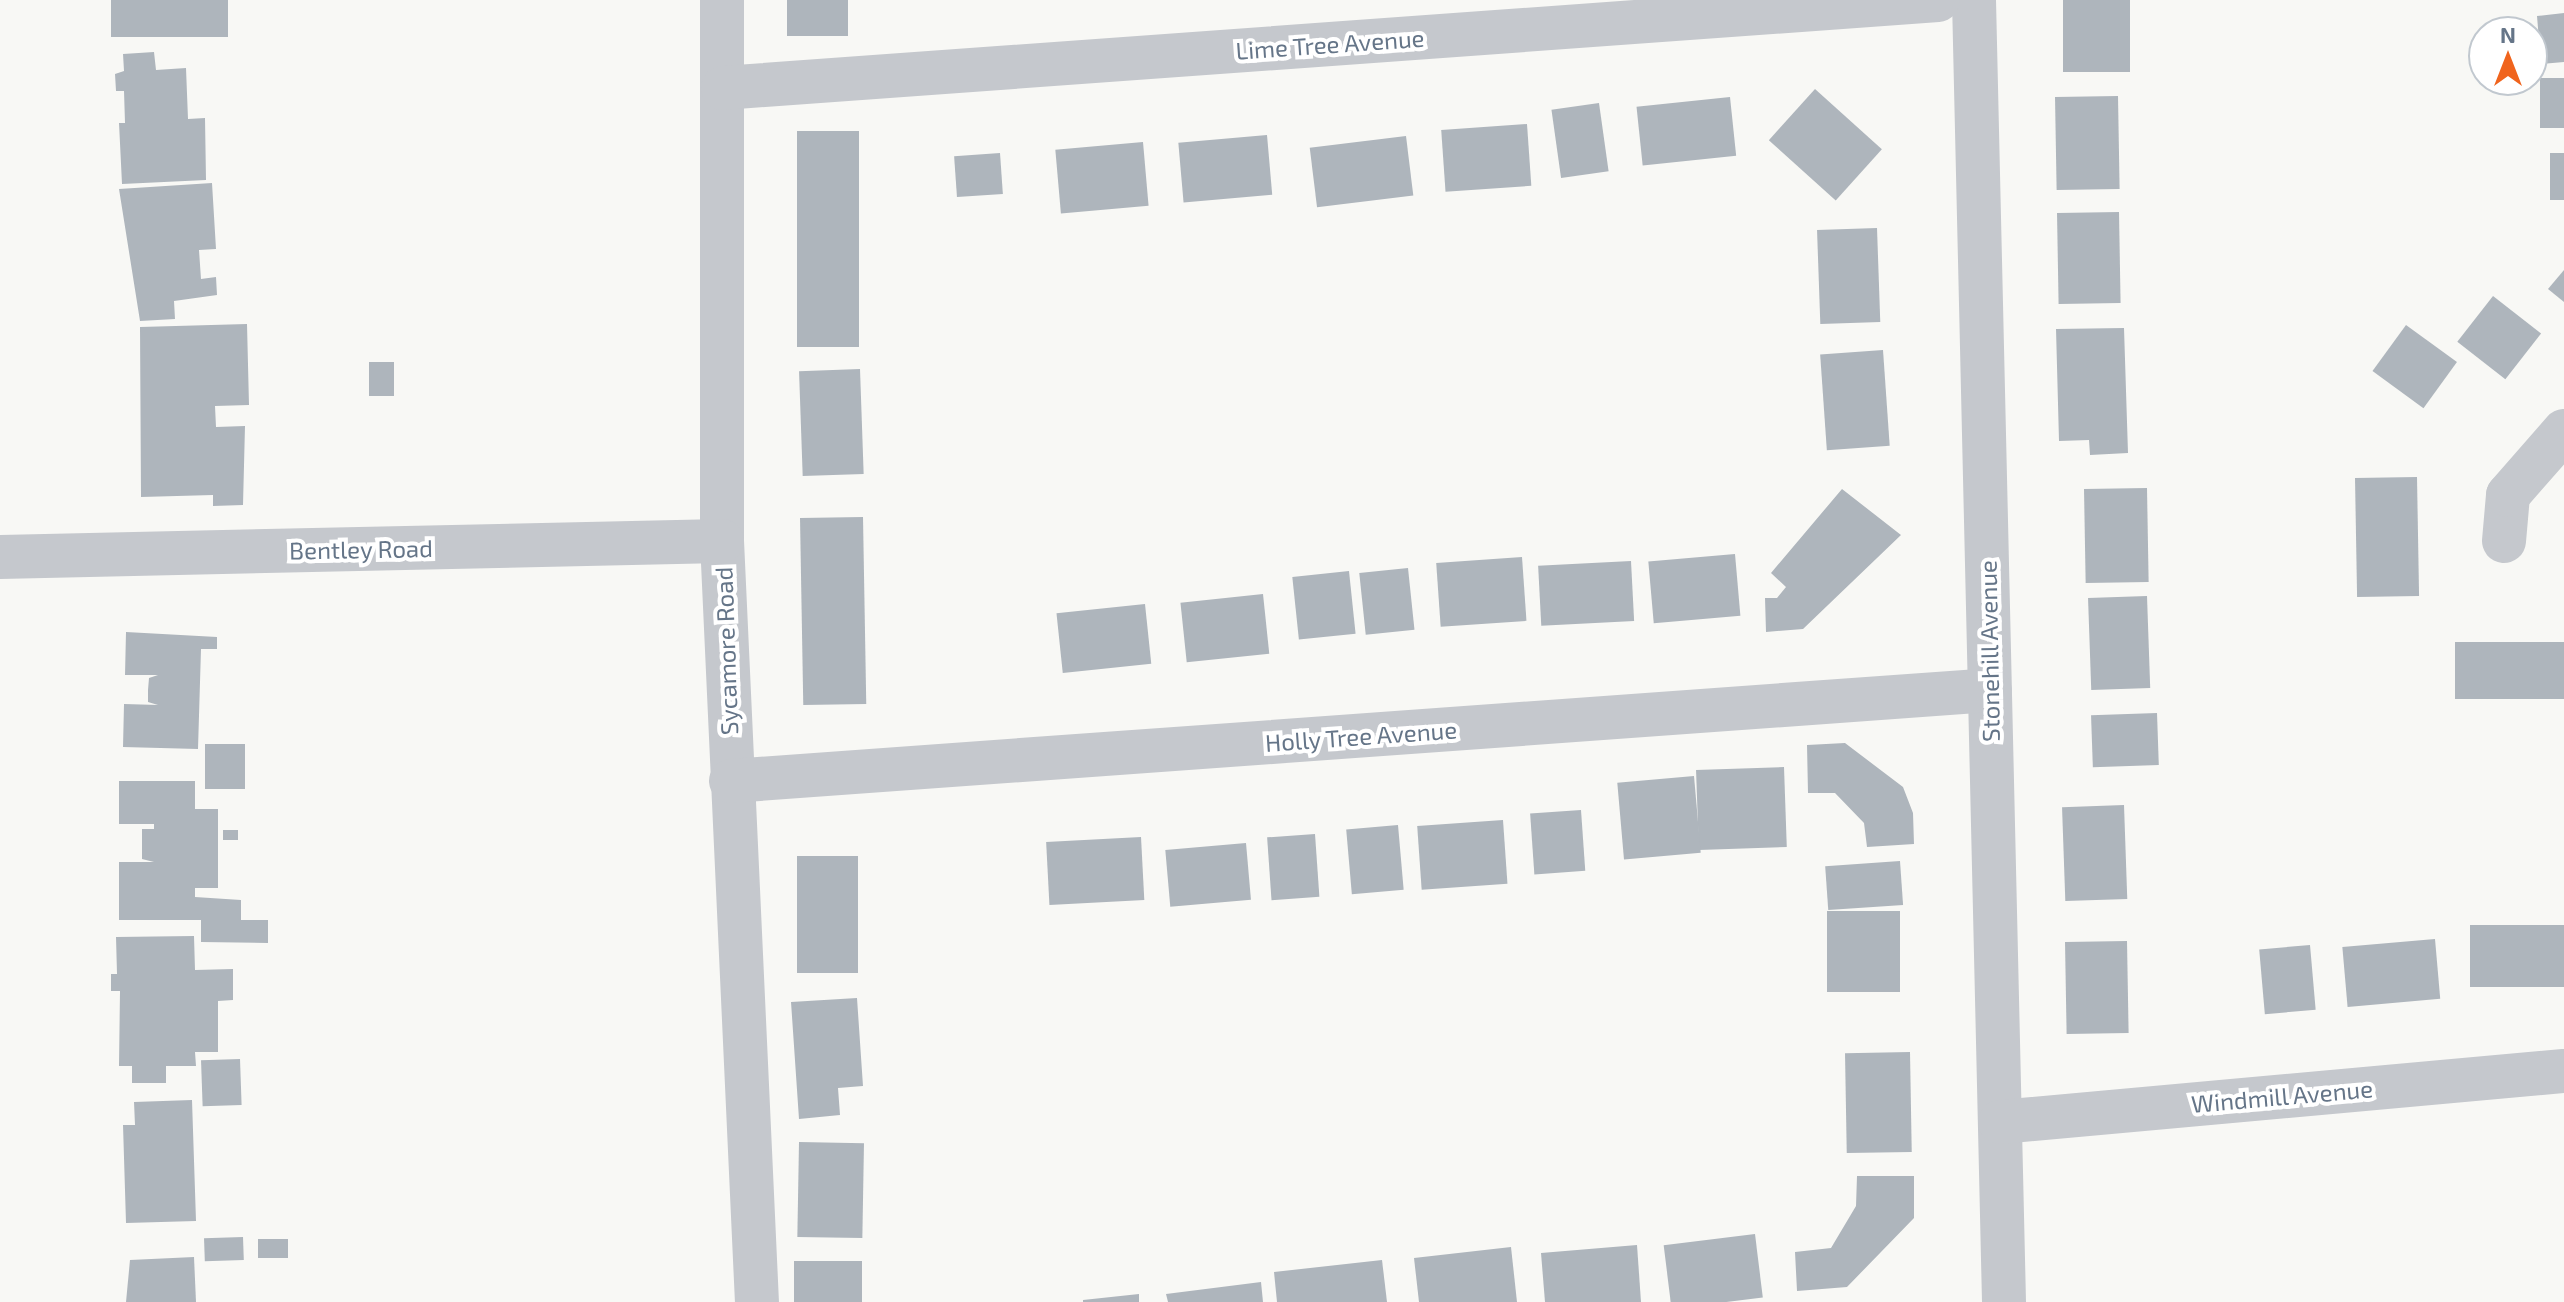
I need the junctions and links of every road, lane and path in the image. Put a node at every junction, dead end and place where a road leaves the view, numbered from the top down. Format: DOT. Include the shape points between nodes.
graph roads {
  1 [pos="722,0"];
  2 [pos="1938,0"];
  3 [pos="1974,0"];
  4 [pos="723,88"];
  5 [pos="2564,431"];
  6 [pos="722,541"];
  7 [pos="2504,541"];
  8 [pos="0,557"];
  9 [pos="1990,690"];
  10 [pos="731,781"];
  11 [pos="2564,1071"];
  12 [pos="2000,1122"];
  13 [pos="757,1302"];
  14 [pos="2004,1302"];
  1 -- 4 [label="street, Sycamore Road"];
  2 -- 4 [label="street, Lime Tree Avenue"];
  3 -- 9 [label="street, Stonehill Avenue"];
  4 -- 6 [label="street, Sycamore Road"];
  5 -- 7 [label="street" via="2502,475"];
  6 -- 8 [label="street, Bentley Road"];
  6 -- 10 [label="street, Sycamore Road"];
  9 -- 10 [label="street, Holly Tree Avenue"];
  9 -- 12 [label="street, Stonehill Avenue"];
  10 -- 13 [label="street, Sycamore Road"];
  11 -- 12 [label="street, Windmill Avenue"];
  12 -- 14 [label="street, Stonehill Avenue"];
}
